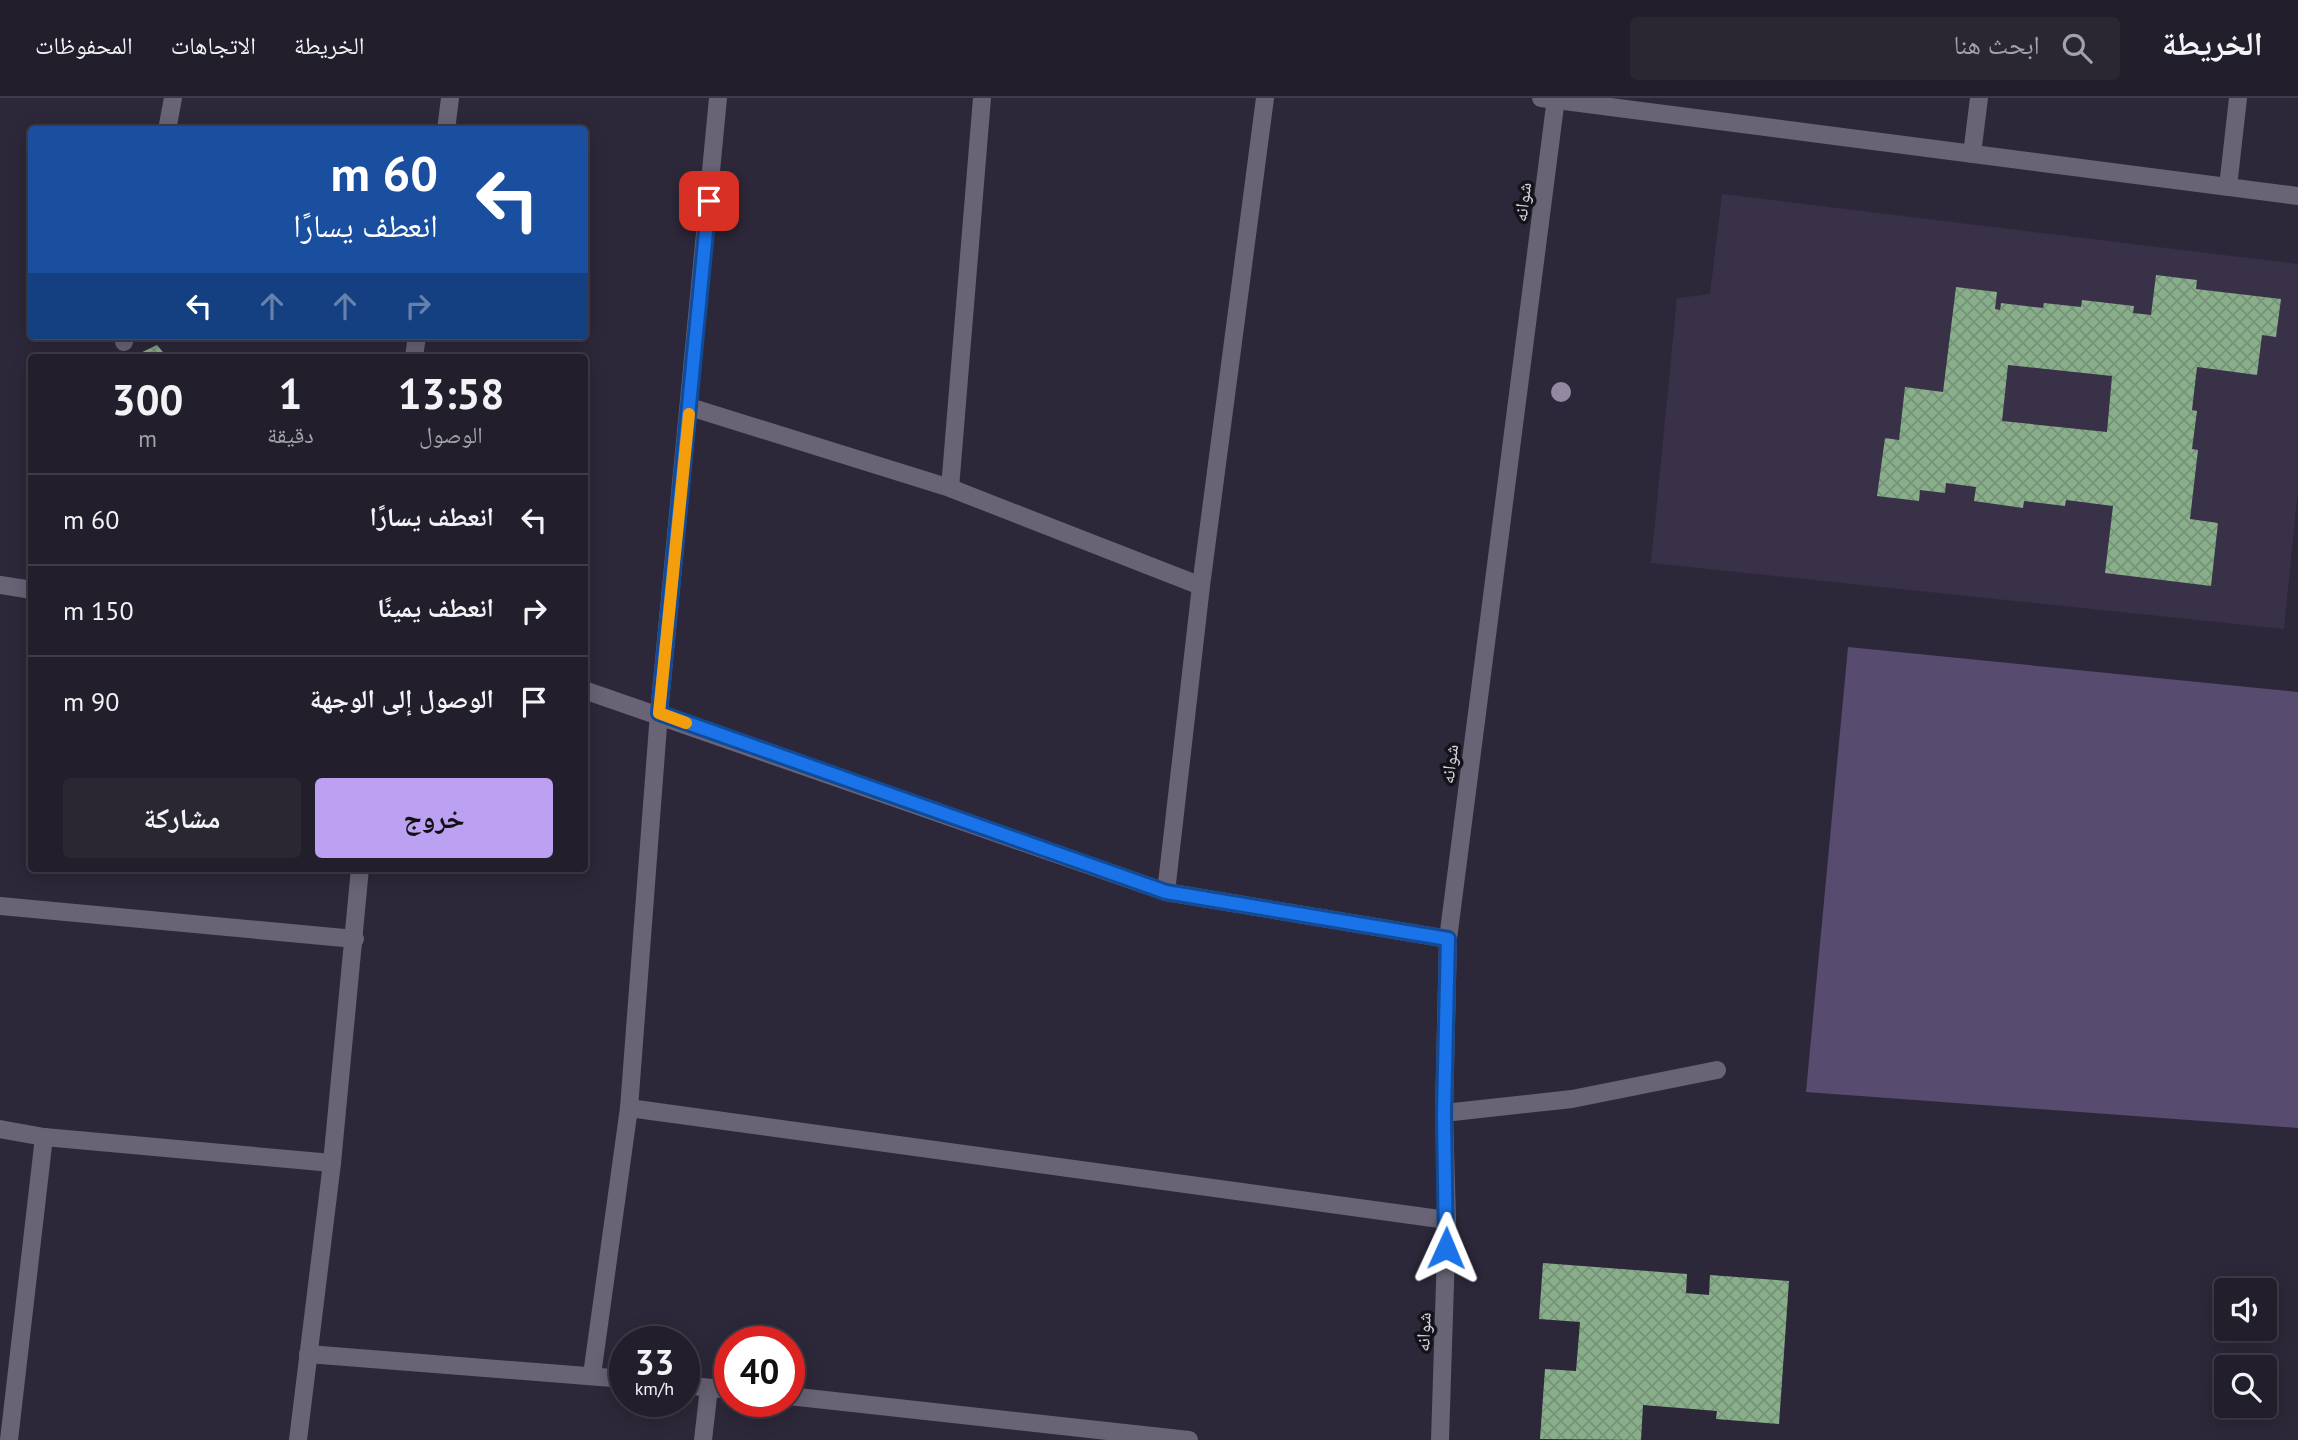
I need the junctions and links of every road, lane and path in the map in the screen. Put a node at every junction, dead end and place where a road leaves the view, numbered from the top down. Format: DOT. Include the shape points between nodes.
graph roads {
  1 [pos="173,98"];
  2 [pos="450,98"];
  3 [pos="718,98"];
  4 [pos="982,98"];
  5 [pos="1265,98"];
  6 [pos="1979,98"];
  7 [pos="2238,98"];
  8 [pos="1551,99"];
  9 [pos="168,126"];
  10 [pos="446,126"];
  11 [pos="1972,153"];
  12 [pos="2228,187"];
  13 [pos="2298,196"];
  14 [pos="690,407"];
  15 [pos="950,488"];
  16 [pos="0,585"];
  17 [pos="1201,586"];
  18 [pos="28,589"];
  19 [pos="588,691"];
  20 [pos="659,713"];
  21 [pos="360,872"];
  22 [pos="1166,892"];
  23 [pos="0,906"];
  24 [pos="355,939"];
  25 [pos="1448,939"];
  26 [pos="1717,1070"];
  27 [pos="629,1108"];
  28 [pos="1444,1113"];
  29 [pos="0,1129"];
  30 [pos="44,1137"];
  31 [pos="332,1163"];
  32 [pos="1447,1220"];
  33 [pos="308,1354"];
  34 [pos="592,1375"];
  35 [pos="609,1377"];
  36 [pos="700,1387"];
  37 [pos="709,1388"];
  38 [pos="714,1388"];
  39 [pos="805,1398"];
  40 [pos="9,1440"];
  41 [pos="298,1440"];
  42 [pos="704,1440"];
  43 [pos="1189,1440"];
  44 [pos="1440,1440"];
  1 -- 9 [label="street"];
  2 -- 10 [label="street"];
  3 -- 14 [label="street"];
  4 -- 15 [label="street"];
  5 -- 17 [label="street"];
  6 -- 11 [label="street"];
  7 -- 12 [label="street"];
  8 -- 11 [label="street"];
  8 -- 25 [label="street, شوانە"];
  11 -- 12 [label="street"];
  12 -- 13 [label="street"];
  14 -- 15 [label="street"];
  14 -- 20 [label="street"];
  15 -- 17 [label="street"];
  16 -- 18 [label="street"];
  17 -- 22 [label="street"];
  19 -- 20 [label="street"];
  20 -- 22 [label="street"];
  20 -- 27 [label="street"];
  21 -- 24 [label="street"];
  22 -- 25 [label="street"];
  23 -- 24 [label="street"];
  24 -- 31 [label="street"];
  25 -- 28 [label="street, شوانە"];
  26 -- 28 [label="street" via="1572,1099"];
  27 -- 32 [label="street"];
  27 -- 34 [label="street"];
  28 -- 32 [label="street, شوانە"];
  29 -- 30 [label="street"];
  30 -- 31 [label="street"];
  30 -- 40 [label="street"];
  31 -- 33 [label="street"];
  32 -- 44 [label="street, شوانە"];
  33 -- 34 [label="street"];
  33 -- 41 [label="street"];
  34 -- 35 [label="street"];
  36 -- 37 [label="street"];
  37 -- 38 [label="street"];
  37 -- 42 [label="street"];
  39 -- 43 [label="street"];
}
